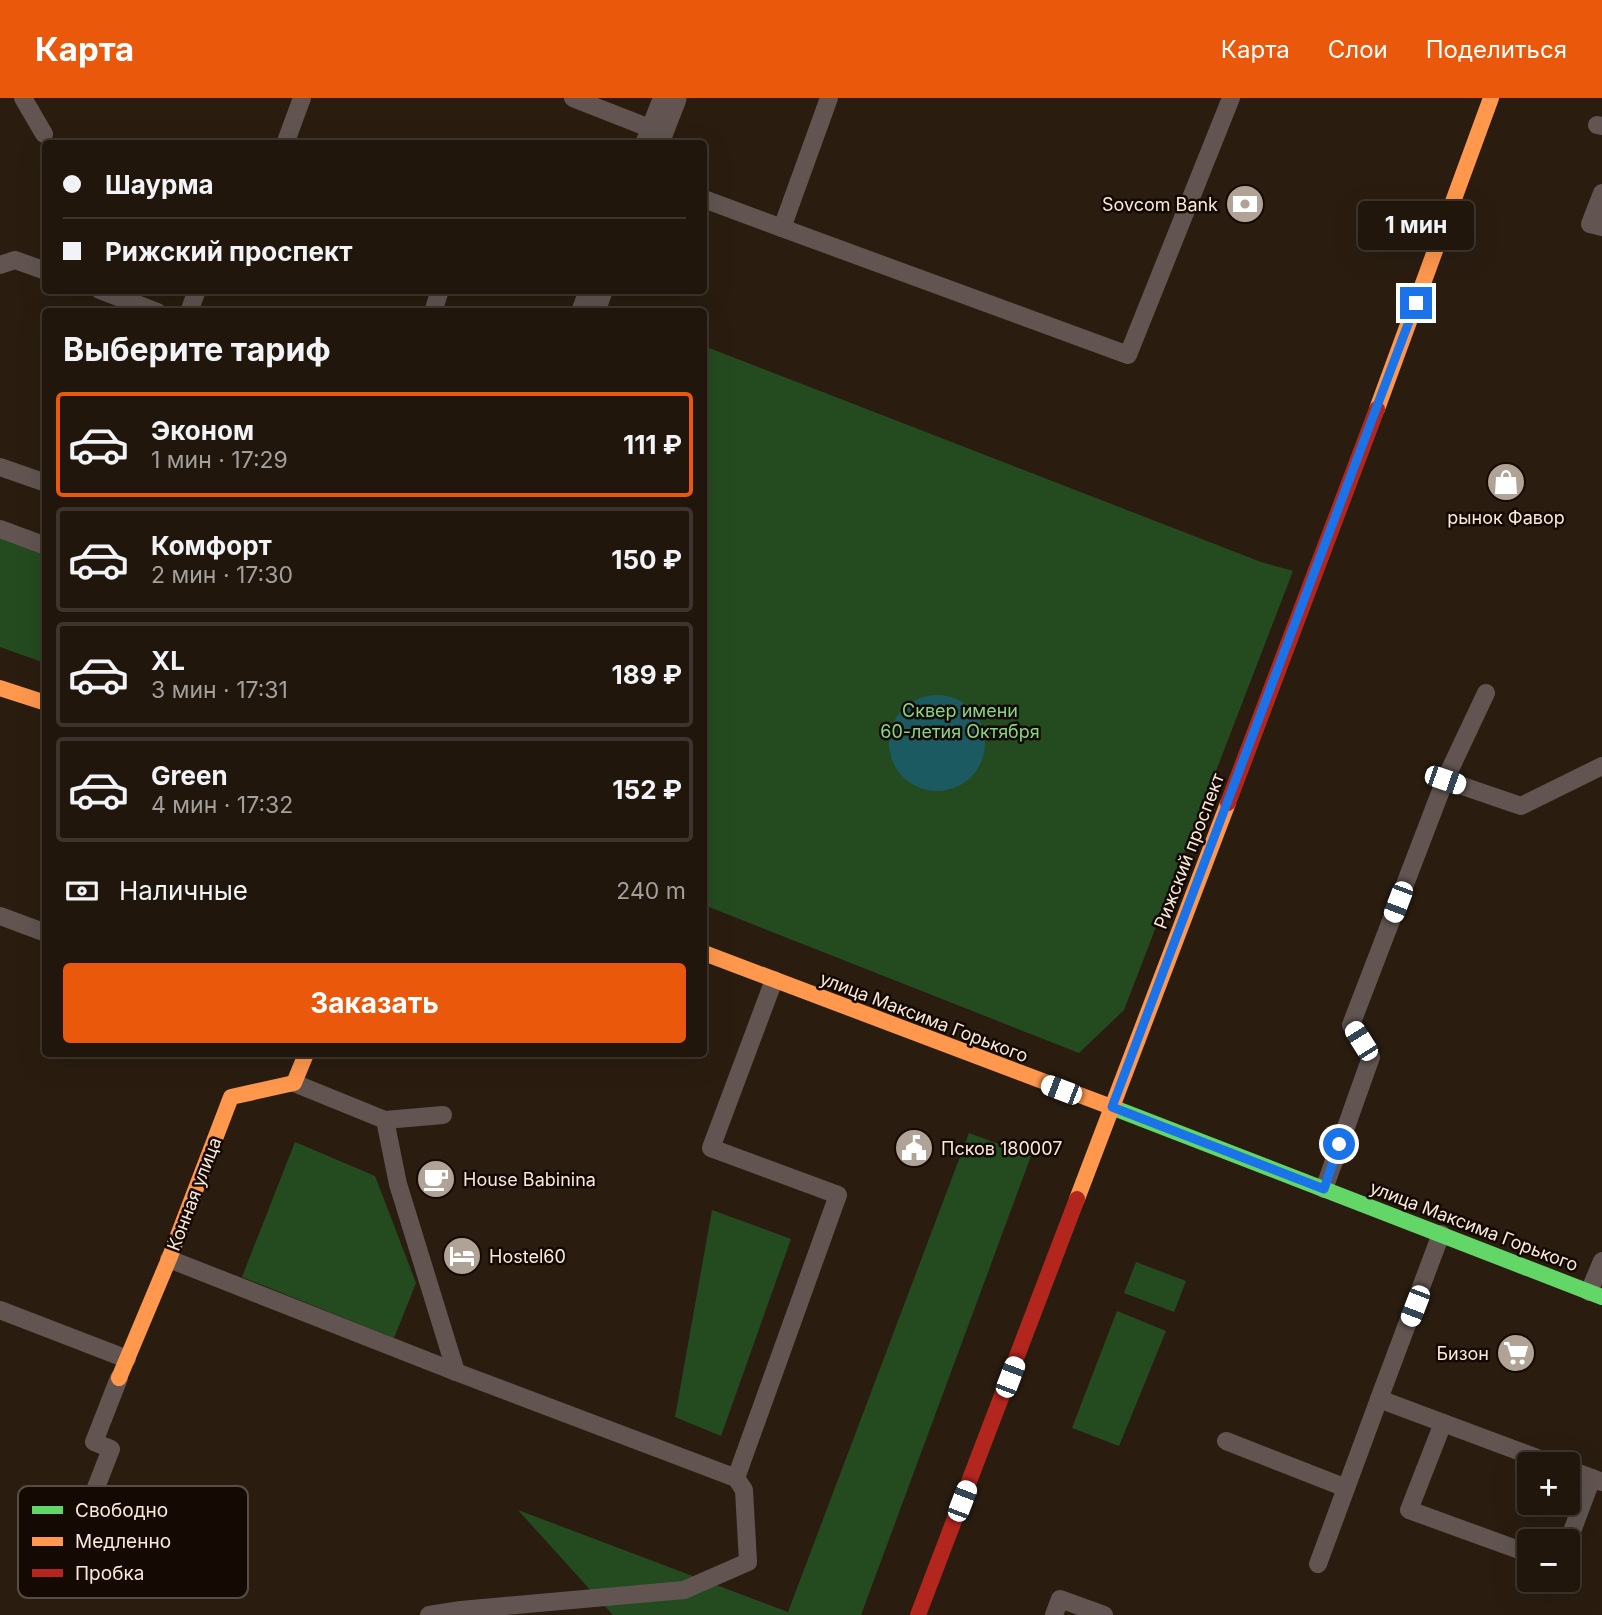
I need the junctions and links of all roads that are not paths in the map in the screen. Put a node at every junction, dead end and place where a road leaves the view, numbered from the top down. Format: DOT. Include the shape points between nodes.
graph roads {
  1 [pos="23,98"];
  2 [pos="302,98"];
  3 [pos="573,98"];
  4 [pos="670,98"];
  5 [pos="829,98"];
  6 [pos="1231,98"];
  7 [pos="1491,98"];
  8 [pos="44,134"];
  9 [pos="655,137"];
  10 [pos="286,140"];
  11 [pos="1602,193"];
  12 [pos="707,200"];
  13 [pos="1602,227"];
  14 [pos="782,228"];
  15 [pos="0,265"];
  16 [pos="42,270"];
  17 [pos="110,294"];
  18 [pos="147,308"];
  19 [pos="0,467"];
  20 [pos="42,481"];
  21 [pos="0,529"];
  22 [pos="42,545"];
  23 [pos="0,688"];
  24 [pos="1486,693"];
  25 [pos="42,702"];
  26 [pos="1602,766"];
  27 [pos="1445,780"];
  28 [pos="0,916"];
  29 [pos="42,932"];
  30 [pos="707,954"];
  31 [pos="774,980"];
  32 [pos="305,1057"];
  33 [pos="294,1083"];
  34 [pos="1112,1107"];
  35 [pos="443,1115"];
  36 [pos="385,1120"];
  37 [pos="1324,1189"];
  38 [pos="1441,1234"];
  39 [pos="169,1259"];
  40 [pos="1602,1261"];
  41 [pos="1595,1295"];
  42 [pos="0,1310"];
  43 [pos="127,1359"];
  44 [pos="456,1372"];
  45 [pos="118,1378"];
  46 [pos="1379,1399"];
  47 [pos="1443,1423"];
  48 [pos="1226,1441"];
  49 [pos="1521,1452"];
  50 [pos="1580,1474"];
  51 [pos="736,1478"];
  52 [pos="1597,1480"];
  53 [pos="96,1486"];
  54 [pos="1346,1488"];
  55 [pos="1573,1529"];
  56 [pos="1517,1549"];
  57 [pos="1318,1563"];
  58 [pos="429,1615"];
  59 [pos="918,1615"];
  60 [pos="1054,1615"];
  61 [pos="1104,1615"];
  1 -- 8 [label="lane"];
  2 -- 10 [label="lane"];
  3 -- 9 [label="lane"];
  4 -- 9 [label="street"];
  5 -- 14 [label="lane"];
  6 -- 14 [label="lane" via="1128,355"];
  7 -- 34 [label="main road, Рижский проспект"];
  11 -- 13 [label="lane" via="1590,224"];
  12 -- 14 [label="lane"];
  15 -- 16 [label="lane" via="15,260"];
  17 -- 18 [label="lane"];
  19 -- 20 [label="lane"];
  21 -- 22 [label="lane"];
  23 -- 25 [label="main road"];
  24 -- 27 [label="lane"];
  26 -- 27 [label="lane" via="1521,806"];
  27 -- 37 [label="lane" via="1351,1025 1371,1056"];
  28 -- 29 [label="lane"];
  30 -- 31 [label="main road, улица Максима Горького"];
  31 -- 34 [label="main road, улица Максима Горького"];
  31 -- 51 [label="lane" via="711,1148 838,1195"];
  32 -- 33 [label="main road"];
  33 -- 36 [label="lane"];
  33 -- 39 [label="main road, Конная улица" via="232,1097"];
  34 -- 37 [label="main road, улица Максима Горького"];
  34 -- 59 [label="main road, Рижский проспект"];
  35 -- 36 [label="lane"];
  36 -- 44 [label="lane" via="398,1184"];
  37 -- 38 [label="main road, улица Максима Горького"];
  38 -- 41 [label="main road, улица Максима Горького"];
  38 -- 46 [label="lane"];
  39 -- 43 [label="main road, Конная улица"];
  39 -- 44 [label="lane"];
  40 -- 41 [label="lane"];
  42 -- 43 [label="lane"];
  43 -- 45 [label="main road, Конная улица"];
  44 -- 51 [label="lane"];
  45 -- 53 [label="lane" via="94,1442 111,1448"];
  46 -- 47 [label="lane"];
  46 -- 54 [label="lane"];
  47 -- 49 [label="lane"];
  47 -- 56 [label="lane" via="1409,1510"];
  48 -- 54 [label="lane"];
  50 -- 52 [label="lane"];
  51 -- 58 [label="lane" via="744,1490 748,1562 684,1590"];
  52 -- 55 [label="lane"];
  54 -- 57 [label="lane"];
  60 -- 61 [label="lane" via="1060,1600"];
}
